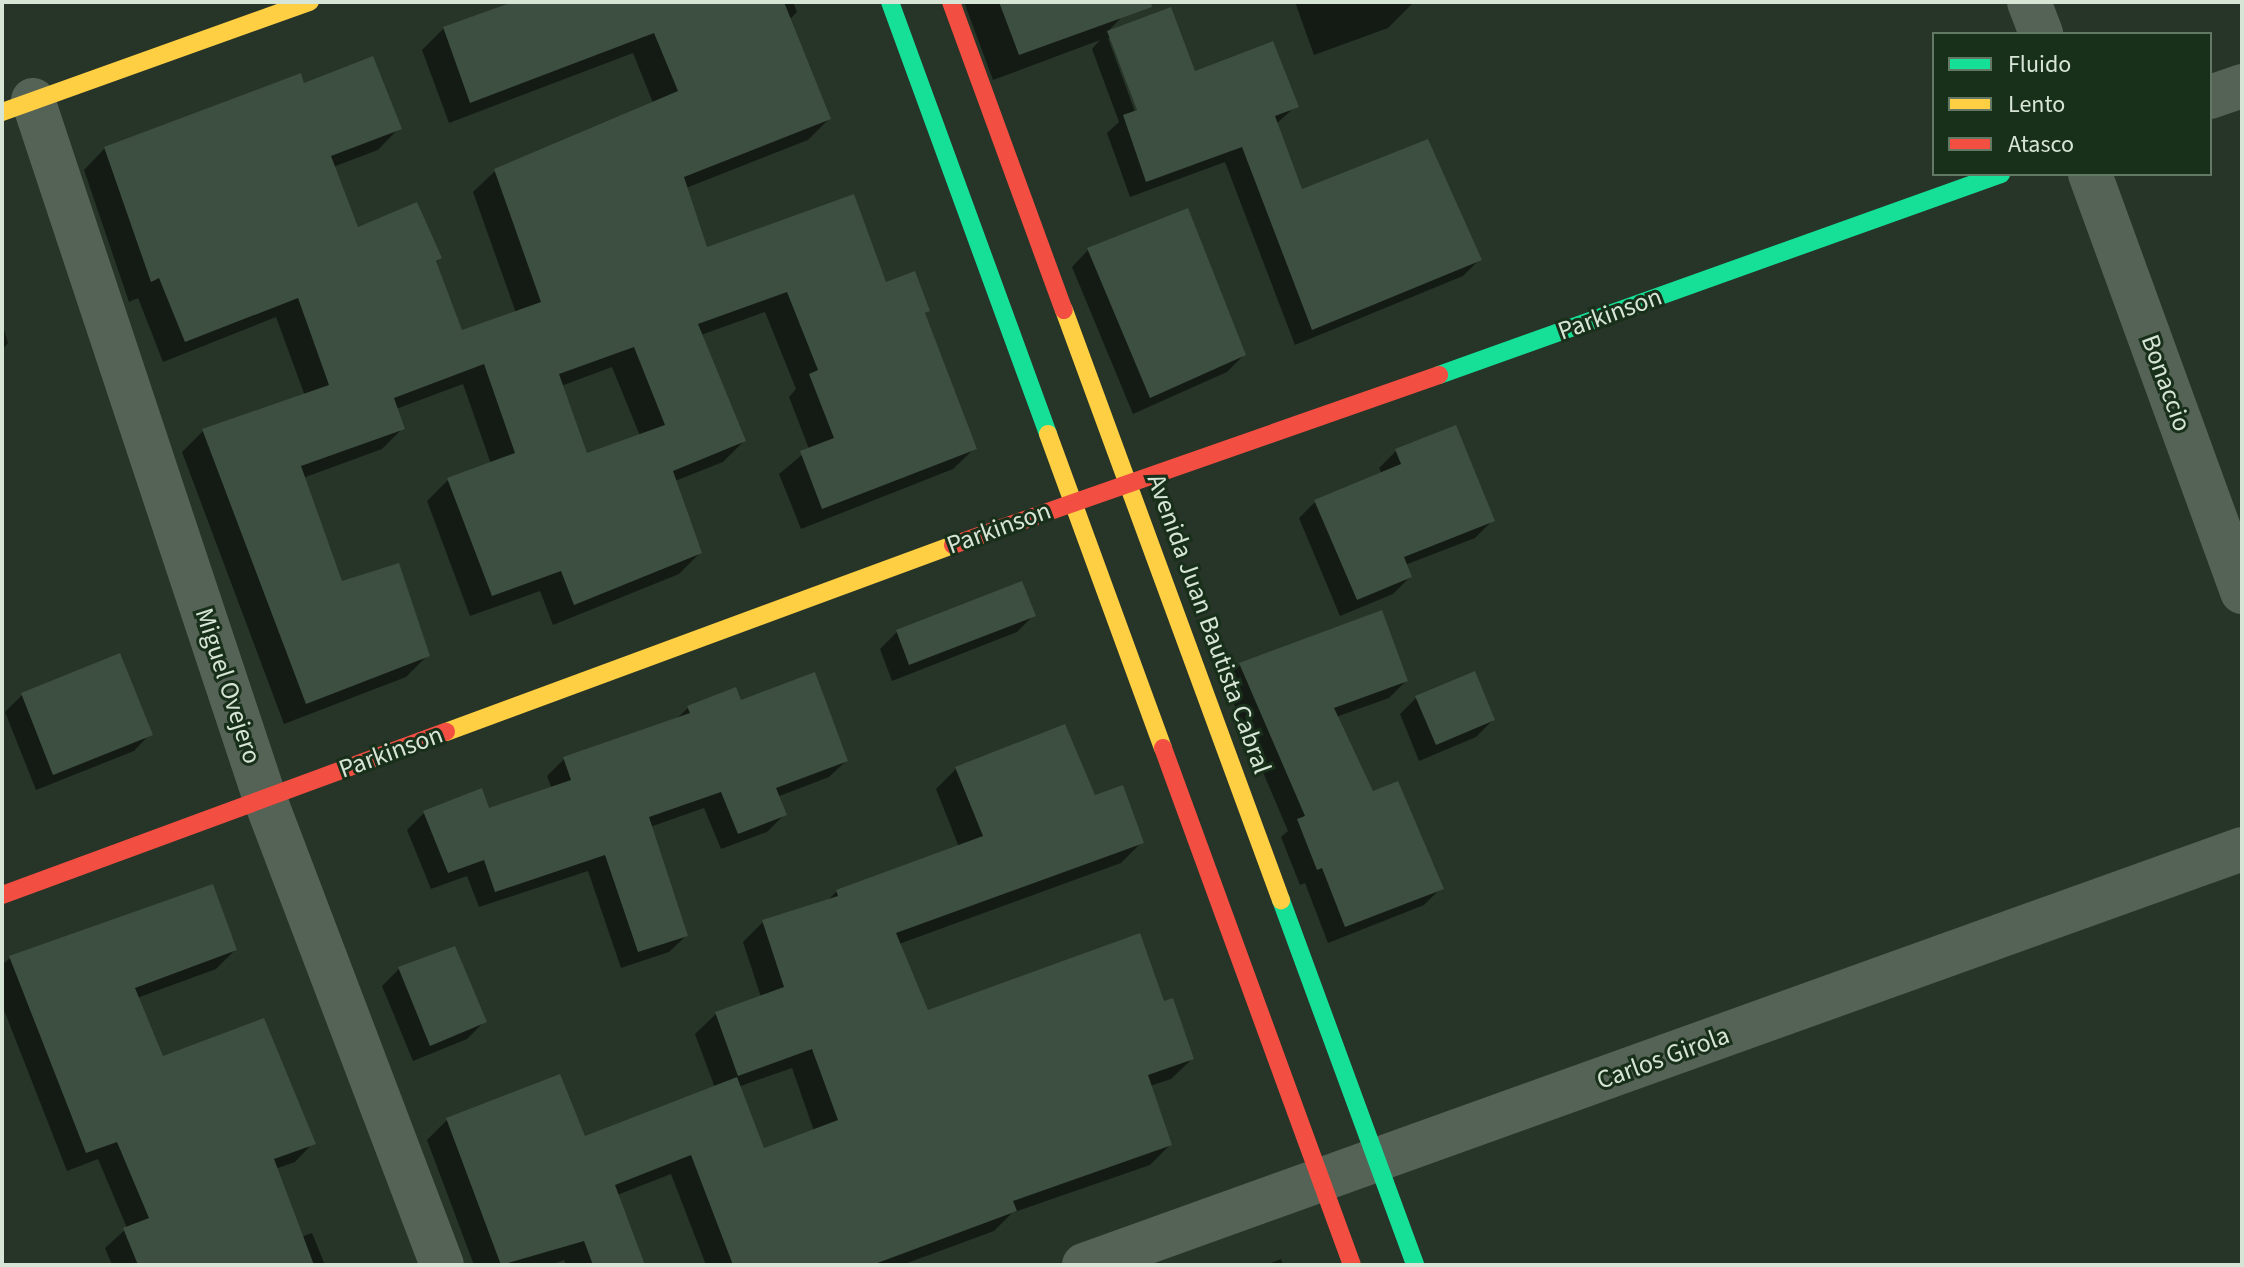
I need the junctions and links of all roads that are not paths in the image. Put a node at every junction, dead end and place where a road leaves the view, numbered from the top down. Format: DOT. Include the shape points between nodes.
graph roads {
  1 [pos="310,2"];
  2 [pos="890,2"];
  3 [pos="951,2"];
  4 [pos="2029,2"];
  5 [pos="2040,32"];
  6 [pos="2242,86"];
  7 [pos="2212,96"];
  8 [pos="18,106"];
  9 [pos="1995,176"];
  10 [pos="2091,176"];
  11 [pos="1131,485"];
  12 [pos="1074,501"];
  13 [pos="2242,592"];
  14 [pos="265,799"];
  15 [pos="2242,849"];
  16 [pos="2,895"];
  17 [pos="1378,1161"];
  18 [pos="1320,1178"];
  19 [pos="442,1265"];
  20 [pos="1084,1265"];
  21 [pos="1352,1265"];
  22 [pos="1415,1265"];
  1 -- 8 [label="main road"];
  2 -- 12 [label="main road"];
  3 -- 11 [label="main road, Avenida Juan Bautista Cabral"];
  4 -- 5 [label="street"];
  6 -- 7 [label="street"];
  8 -- 14 [label="street, Miguel Ovejero"];
  9 -- 11 [label="main road, Parkinson"];
  10 -- 13 [label="street, Bonaccio"];
  11 -- 12 [label="main road, Parkinson"];
  11 -- 17 [label="main road, Avenida Juan Bautista Cabral"];
  12 -- 14 [label="main road, Parkinson"];
  12 -- 18 [label="main road"];
  14 -- 16 [label="main road, Parkinson"];
  14 -- 19 [label="street, Miguel Ovejero"];
  15 -- 17 [label="street, Carlos Girola"];
  17 -- 18 [label="street, Carlos Girola"];
  17 -- 22 [label="main road, Avenida Juan Bautista Cabral"];
  18 -- 20 [label="street, Carlos Girola"];
  18 -- 21 [label="main road"];
}
